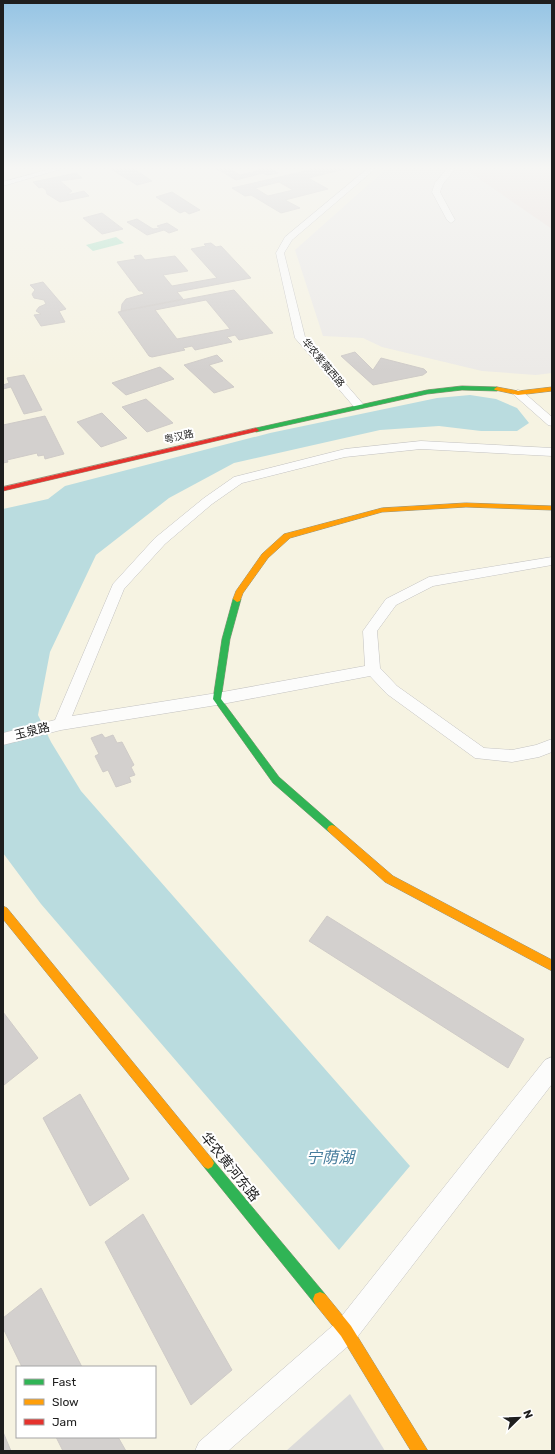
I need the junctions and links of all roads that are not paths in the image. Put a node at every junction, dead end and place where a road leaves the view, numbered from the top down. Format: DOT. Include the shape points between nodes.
graph roads {
  1 [pos="291,237"];
  2 [pos="552,389"];
  3 [pos="518,393"];
  4 [pos="359,406"];
  5 [pos="552,423"];
  6 [pos="552,452"];
  7 [pos="3,489"];
  8 [pos="552,508"];
  9 [pos="552,561"];
  10 [pos="373,670"];
  11 [pos="217,699"];
  12 [pos="61,724"];
  13 [pos="3,739"];
  14 [pos="552,745"];
  15 [pos="3,911"];
  16 [pos="552,966"];
  17 [pos="552,1067"];
  18 [pos="346,1331"];
  19 [pos="208,1451"];
  20 [pos="420,1451"];
  1 -- 4 [label="street, 华农紫薇西路" via="280,253 300,338"];
  2 -- 3 [label="street, 粤汉路"];
  3 -- 4 [label="street, 粤汉路" via="490,388 462,388 427,392"];
  3 -- 5 [label="street"];
  4 -- 7 [label="street, 粤汉路"];
  6 -- 12 [label="street" via="421,445 345,453 238,480 208,500 160,541 118,587"];
  8 -- 11 [label="street" via="466,505 382,510 287,536 265,556 239,593 226,639"];
  9 -- 10 [label="street" via="429,582 391,602 370,631"];
  10 -- 11 [label="street, 玉泉路"];
  10 -- 14 [label="street" via="392,690 481,754 512,756 539,751"];
  11 -- 12 [label="street, 玉泉路"];
  11 -- 16 [label="street" via="276,780 389,879"];
  12 -- 13 [label="street, 玉泉路"];
  15 -- 18 [label="street, 华农黄河东路"];
  17 -- 18 [label="street"];
  18 -- 19 [label="street"];
  18 -- 20 [label="street, 华农黄河东路"];
}
